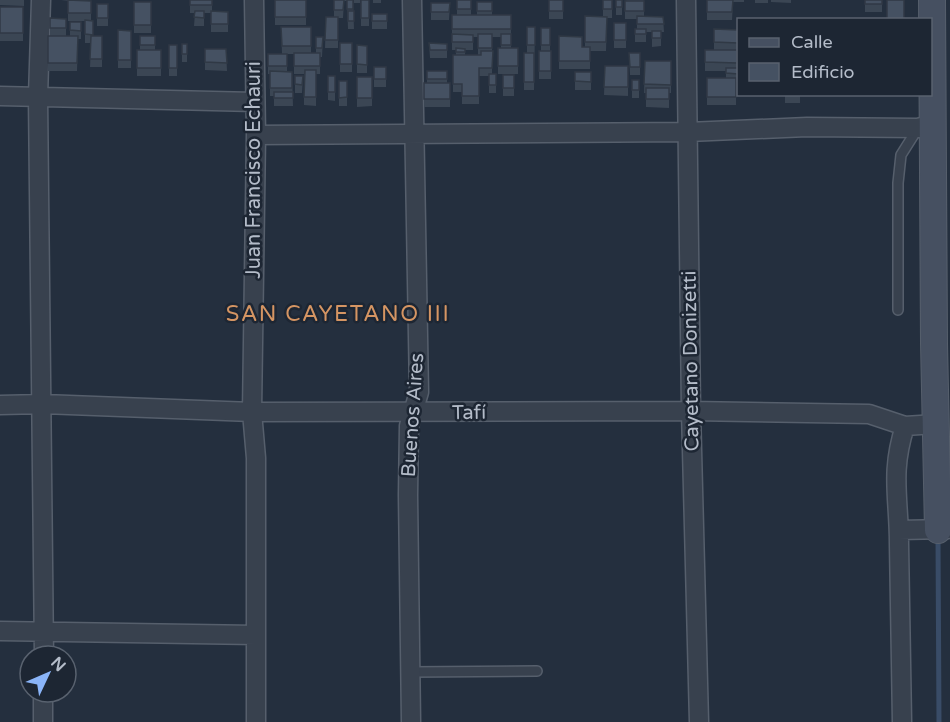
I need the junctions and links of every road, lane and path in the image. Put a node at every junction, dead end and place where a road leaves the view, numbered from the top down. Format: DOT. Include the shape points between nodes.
graph roads {
  1 [pos="40,0"];
  2 [pos="254,0"];
  3 [pos="412,0"];
  4 [pos="686,0"];
  5 [pos="932,0"];
  6 [pos="942,93"];
  7 [pos="0,96"];
  8 [pos="38,96"];
  9 [pos="255,102"];
  10 [pos="926,126"];
  11 [pos="688,132"];
  12 [pos="256,135"];
  13 [pos="414,135"];
  14 [pos="898,310"];
  15 [pos="942,343"];
  16 [pos="43,404"];
  17 [pos="0,405"];
  18 [pos="691,411"];
  19 [pos="252,412"];
  20 [pos="413,414"];
  21 [pos="936,424"];
  22 [pos="905,426"];
  23 [pos="899,530"];
  24 [pos="944,530"];
  25 [pos="44,630"];
  26 [pos="0,631"];
  27 [pos="256,635"];
  28 [pos="44,644"];
  29 [pos="537,671"];
  30 [pos="411,672"];
  31 [pos="43,704"];
  32 [pos="43,722"];
  33 [pos="256,722"];
  34 [pos="411,722"];
  35 [pos="699,722"];
  36 [pos="902,722"];
  1 -- 8 [label="street"];
  2 -- 9 [label="street, Juan Francisco Echauri"];
  3 -- 13 [label="street, Buenos Aires"];
  4 -- 11 [label="street, Cayetano Donizetti"];
  5 -- 6 [label="street"];
  6 -- 10 [label="street"];
  7 -- 8 [label="street"];
  8 -- 9 [label="street"];
  8 -- 16 [label="street"];
  9 -- 12 [label="street, Juan Francisco Echauri"];
  10 -- 11 [label="street"];
  10 -- 14 [label="lane" via="902,155 898,183"];
  10 -- 15 [label="street"];
  11 -- 13 [label="street"];
  11 -- 18 [label="street, Cayetano Donizetti"];
  12 -- 13 [label="street"];
  12 -- 19 [label="street, Juan Francisco Echauri"];
  13 -- 20 [label="street, Buenos Aires" via="419,392"];
  15 -- 21 [label="street"];
  16 -- 17 [label="street, Tafí"];
  16 -- 19 [label="street, Tafí"];
  16 -- 25 [label="street"];
  18 -- 20 [label="street, Tafí"];
  18 -- 22 [label="street, Tafí" via="869,414"];
  18 -- 35 [label="street, Cayetano Donizetti"];
  19 -- 20 [label="street, Tafí"];
  19 -- 27 [label="street, Juan Francisco Echauri" via="256,458"];
  20 -- 30 [label="street, Buenos Aires" via="409,426 408,495"];
  21 -- 22 [label="street, Tafí"];
  21 -- 24 [label="street"];
  22 -- 23 [label="street" via="894,476"];
  23 -- 24 [label="street"];
  23 -- 36 [label="street"];
  25 -- 26 [label="street"];
  25 -- 27 [label="street"];
  25 -- 28 [label="street"];
  27 -- 33 [label="street, Juan Francisco Echauri"];
  29 -- 30 [label="lane"];
  30 -- 34 [label="street, Buenos Aires"];
  31 -- 32 [label="street"];
}
